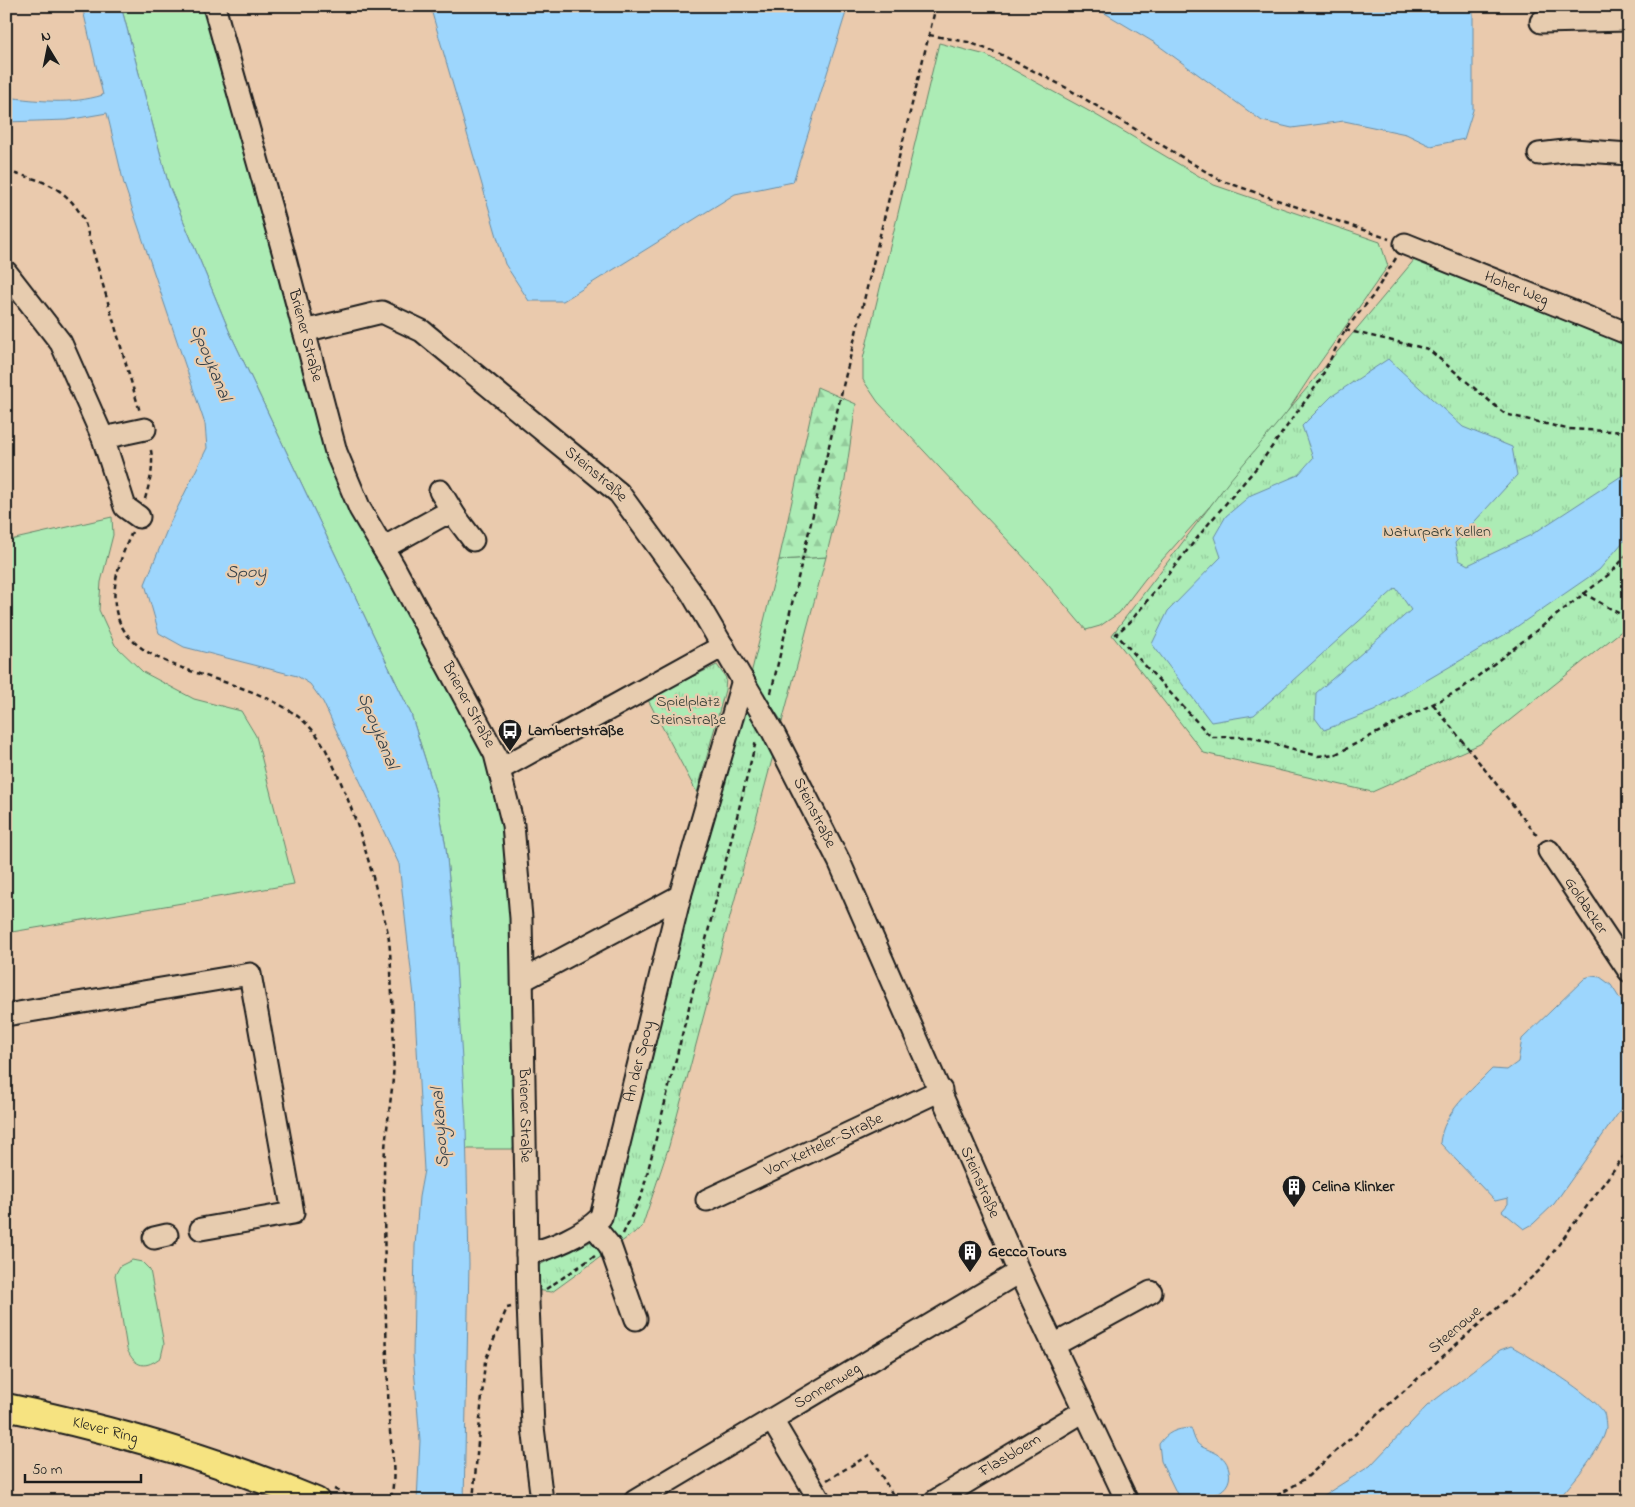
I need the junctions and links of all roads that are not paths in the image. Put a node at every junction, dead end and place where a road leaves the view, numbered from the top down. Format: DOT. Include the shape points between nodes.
graph roads {
  1 [pos="214,6"];
  2 [pos="1629,20"];
  3 [pos="1541,22"];
  4 [pos="1539,154"];
  5 [pos="1629,154"];
  6 [pos="1405,244"];
  7 [pos="6,272"];
  8 [pos="304,331"];
  9 [pos="1629,334"];
  10 [pos="145,429"];
  11 [pos="104,438"];
  12 [pos="440,491"];
  13 [pos="455,516"];
  14 [pos="139,517"];
  15 [pos="472,540"];
  16 [pos="383,548"];
  17 [pos="723,646"];
  18 [pos="743,680"];
  19 [pos="500,769"];
  20 [pos="1549,851"];
  21 [pos="680,896"];
  22 [pos="1626,961"];
  23 [pos="523,980"];
  24 [pos="6,1015"];
  25 [pos="941,1090"];
  26 [pos="707,1200"];
  27 [pos="593,1225"];
  28 [pos="201,1229"];
  29 [pos="527,1254"];
  30 [pos="1019,1272"];
  31 [pos="1151,1292"];
  32 [pos="636,1319"];
  33 [pos="1054,1345"];
  34 [pos="6,1407"];
  35 [pos="1084,1411"];
  36 [pos="772,1420"];
  37 [pos="816,1495"];
  38 [pos="320,1496"];
  39 [pos="542,1501"];
  40 [pos="635,1501"];
  41 [pos="935,1501"];
  42 [pos="1127,1501"];
  1 -- 8 [label="street, Briener Straße"];
  2 -- 3 [label="street"];
  4 -- 5 [label="street" via="1573,150"];
  6 -- 9 [label="street, Hoher Weg"];
  7 -- 11 [label="street" via="61,343"];
  8 -- 16 [label="street, Briener Straße" via="336,452 360,509"];
  8 -- 17 [label="street, Steinstraße" via="382,312 422,331 619,493 691,592"];
  10 -- 11 [label="street"];
  11 -- 14 [label="street" via="126,507"];
  12 -- 13 [label="street"];
  13 -- 15 [label="street"];
  13 -- 16 [label="street" via="443,515"];
  16 -- 19 [label="street, Briener Straße" via="486,735"];
  17 -- 18 [label="street, Steinstraße"];
  17 -- 19 [label="street"];
  18 -- 21 [label="street, An der Spoy"];
  18 -- 25 [label="street, Steinstraße" via="839,861"];
  19 -- 23 [label="street, Briener Straße" via="513,825 519,878"];
  20 -- 22 [label="street, Goldacker"];
  21 -- 23 [label="street"];
  21 -- 27 [label="street, An der Spoy" via="600,1218"];
  23 -- 29 [label="street, Briener Straße"];
  24 -- 28 [label="street" via="250,974 293,1213"];
  25 -- 26 [label="street, Von-Ketteler-Straße"];
  25 -- 30 [label="street, Steinstraße"];
  27 -- 29 [label="street" via="547,1249"];
  27 -- 32 [label="street" via="610,1246"];
  29 -- 39 [label="street, Briener Straße" via="533,1427"];
  30 -- 33 [label="street, Steinstraße"];
  30 -- 36 [label="street, Sonnenweg"];
  31 -- 33 [label="street"];
  33 -- 35 [label="street, Steinstraße"];
  34 -- 38 [label="main road, Klever Ring" via="87,1424"];
  35 -- 41 [label="street, Flasbloem"];
  35 -- 42 [label="street, Steinstraße"];
  36 -- 37 [label="street"];
  36 -- 40 [label="street, Sonnenweg"];
}
